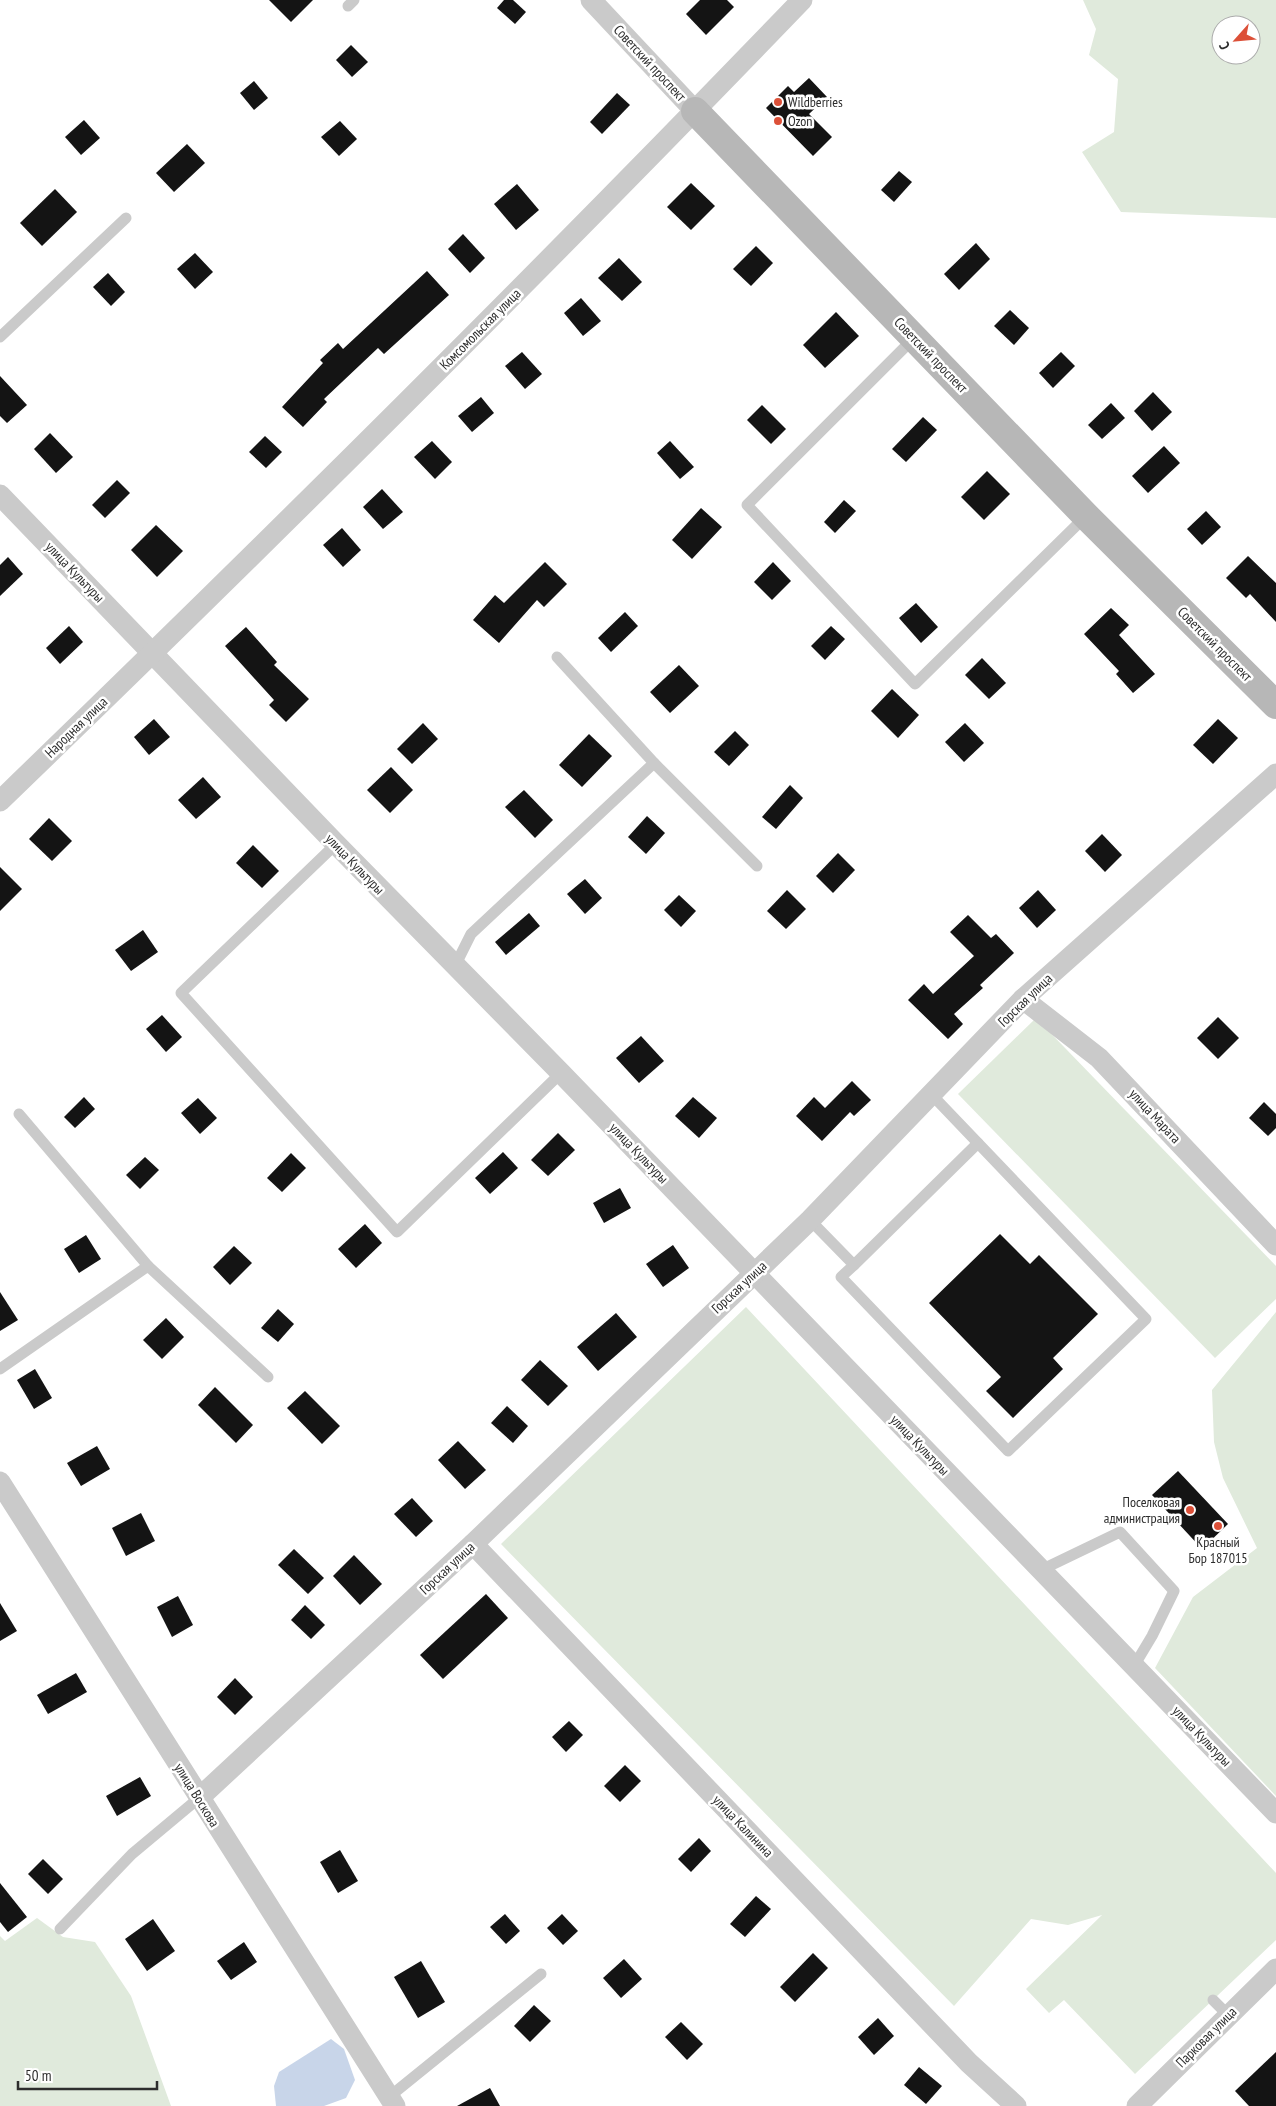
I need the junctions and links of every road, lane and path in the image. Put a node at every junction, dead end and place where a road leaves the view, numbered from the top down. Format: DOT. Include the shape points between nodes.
graph roads {
  1 [pos="591,0"];
  2 [pos="802,0"];
  3 [pos="695,111"];
  4 [pos="126,218"];
  5 [pos="0,337"];
  6 [pos="914,338"];
  7 [pos="0,495"];
  8 [pos="1086,516"];
  9 [pos="153,653"];
  10 [pos="557,657"];
  11 [pos="1276,705"];
  12 [pos="654,762"];
  13 [pos="1276,774"];
  14 [pos="0,801"];
  15 [pos="336,844"];
  16 [pos="757,866"];
  17 [pos="455,966"];
  18 [pos="1023,1000"];
  19 [pos="561,1073"];
  20 [pos="932,1095"];
  21 [pos="19,1114"];
  22 [pos="978,1143"];
  23 [pos="810,1220"];
  24 [pos="1276,1245"];
  25 [pos="854,1265"];
  26 [pos="148,1266"];
  27 [pos="755,1273"];
  28 [pos="0,1368"];
  29 [pos="268,1377"];
  30 [pos="0,1482"];
  31 [pos="473,1544"];
  32 [pos="1041,1570"];
  33 [pos="1134,1666"];
  34 [pos="199,1798"];
  35 [pos="1276,1813"];
  36 [pos="60,1929"];
  37 [pos="1276,1969"];
  38 [pos="541,1974"];
  39 [pos="1213,2000"];
  40 [pos="1229,2016"];
  41 [pos="392,2102"];
  42 [pos="1016,2106"];
  43 [pos="1137,2106"];
  1 -- 3 [label="street, Советский проспект"];
  2 -- 3 [label="street, Комсомольская улица"];
  3 -- 6 [label="street, Советский проспект"];
  3 -- 9 [label="street, Комсомольская улица" via="571,239"];
  4 -- 5 [label="lane"];
  6 -- 8 [label="street, Советский проспект"];
  6 -- 8 [label="lane" via="747,505 915,684"];
  7 -- 9 [label="street, улица Культуры"];
  8 -- 11 [label="street, Советский проспект"];
  9 -- 14 [label="street, Народная улица"];
  9 -- 15 [label="street, улица Культуры"];
  10 -- 12 [label="lane"];
  12 -- 16 [label="lane"];
  12 -- 17 [label="lane" via="471,934"];
  13 -- 18 [label="street, Горская улица"];
  15 -- 17 [label="street, улица Культуры"];
  15 -- 19 [label="lane" via="181,992 397,1232"];
  17 -- 19 [label="street, улица Культуры"];
  18 -- 20 [label="street, Горская улица"];
  18 -- 24 [label="street, улица Марата" via="1099,1058"];
  19 -- 27 [label="street, улица Культуры"];
  20 -- 22 [label="lane"];
  20 -- 23 [label="street, Горская улица"];
  21 -- 26 [label="lane"];
  22 -- 25 [label="lane"];
  22 -- 25 [label="lane" via="1146,1319 1008,1451 841,1277"];
  23 -- 25 [label="lane"];
  23 -- 27 [label="street, Горская улица"];
  26 -- 28 [label="lane"];
  26 -- 29 [label="lane"];
  27 -- 31 [label="street, Горская улица"];
  27 -- 32 [label="street, улица Культуры"];
  30 -- 34 [label="street, улица Воскова"];
  31 -- 34 [label="street, Горская улица"];
  31 -- 42 [label="street, улица Калинина" via="969,2063"];
  32 -- 33 [label="street, улица Культуры"];
  32 -- 33 [label="lane" via="1120,1532 1174,1591"];
  33 -- 35 [label="street, улица Культуры"];
  34 -- 36 [label="lane" via="132,1854"];
  34 -- 41 [label="street, улица Воскова"];
  37 -- 40 [label="street, Парковая улица"];
  38 -- 41 [label="lane"];
  39 -- 40 [label="lane"];
  40 -- 43 [label="street, Парковая улица"];
}
